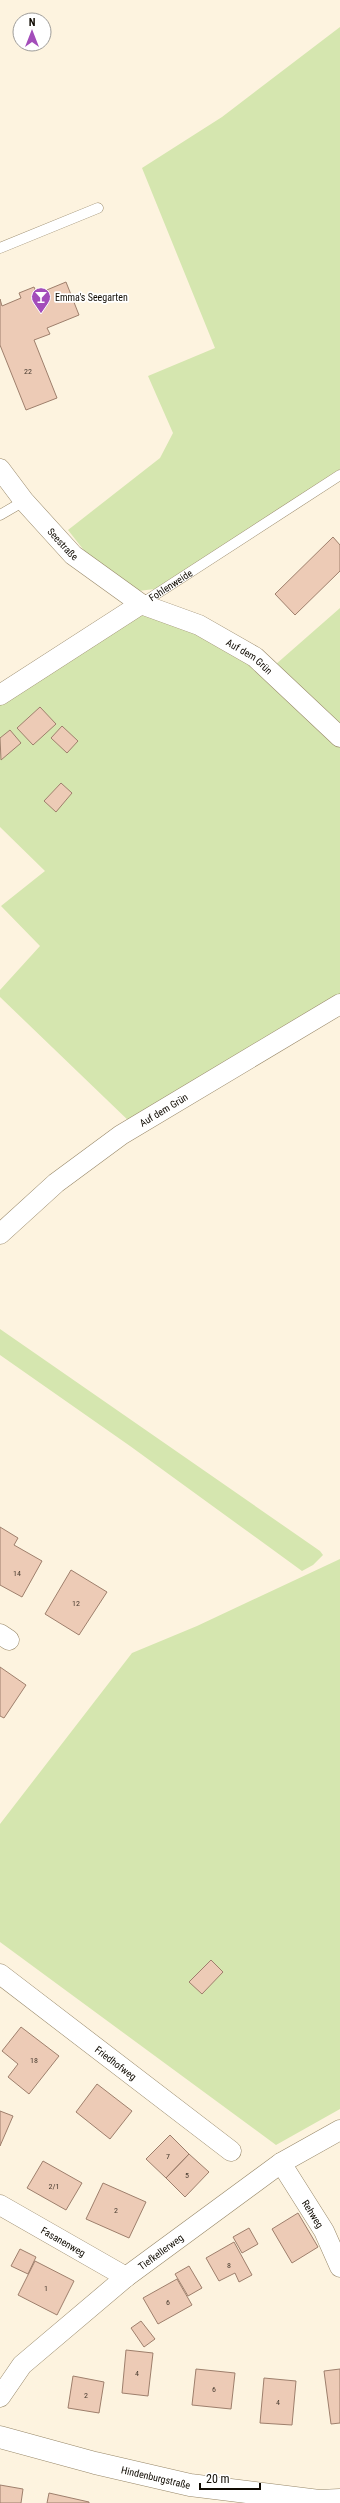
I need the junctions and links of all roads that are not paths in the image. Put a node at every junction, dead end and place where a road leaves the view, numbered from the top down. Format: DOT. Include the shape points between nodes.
graph roads {
  1 [pos="98,208"];
  2 [pos="0,248"];
  3 [pos="0,469"];
  4 [pos="340,476"];
  5 [pos="24,501"];
  6 [pos="0,515"];
  7 [pos="141,604"];
  8 [pos="0,695"];
  9 [pos="340,737"];
  10 [pos="340,1004"];
  11 [pos="0,1234"];
  12 [pos="0,1974"];
  13 [pos="340,2130"];
  14 [pos="231,2151"];
  15 [pos="281,2163"];
  16 [pos="0,2205"];
  17 [pos="340,2267"];
  18 [pos="126,2277"];
  19 [pos="0,2397"];
  20 [pos="0,2437"];
  21 [pos="340,2500"];
  1 -- 2 [label="lane"];
  3 -- 5 [label="street, Seestraße"];
  4 -- 7 [label="lane, Fohlenweide"];
  5 -- 6 [label="lane"];
  5 -- 7 [label="street, Seestraße" via="73,554"];
  7 -- 8 [label="street, Fohlenweide"];
  7 -- 9 [label="street, Auf dem Grün" via="199,625 255,657"];
  10 -- 11 [label="street, Auf dem Grün" via="121,1135 56,1183"];
  12 -- 14 [label="street, Friedhofweg"];
  13 -- 15 [label="street, Tiefkellerweg"];
  15 -- 17 [label="street, Rehweg" via="324,2231"];
  15 -- 18 [label="street, Tiefkellerweg"];
  16 -- 18 [label="street, Fasanenweg"];
  18 -- 19 [label="street, Tiefkellerweg" via="22,2365"];
  20 -- 21 [label="street, Hindenburgstraße" via="190,2485"];
}
